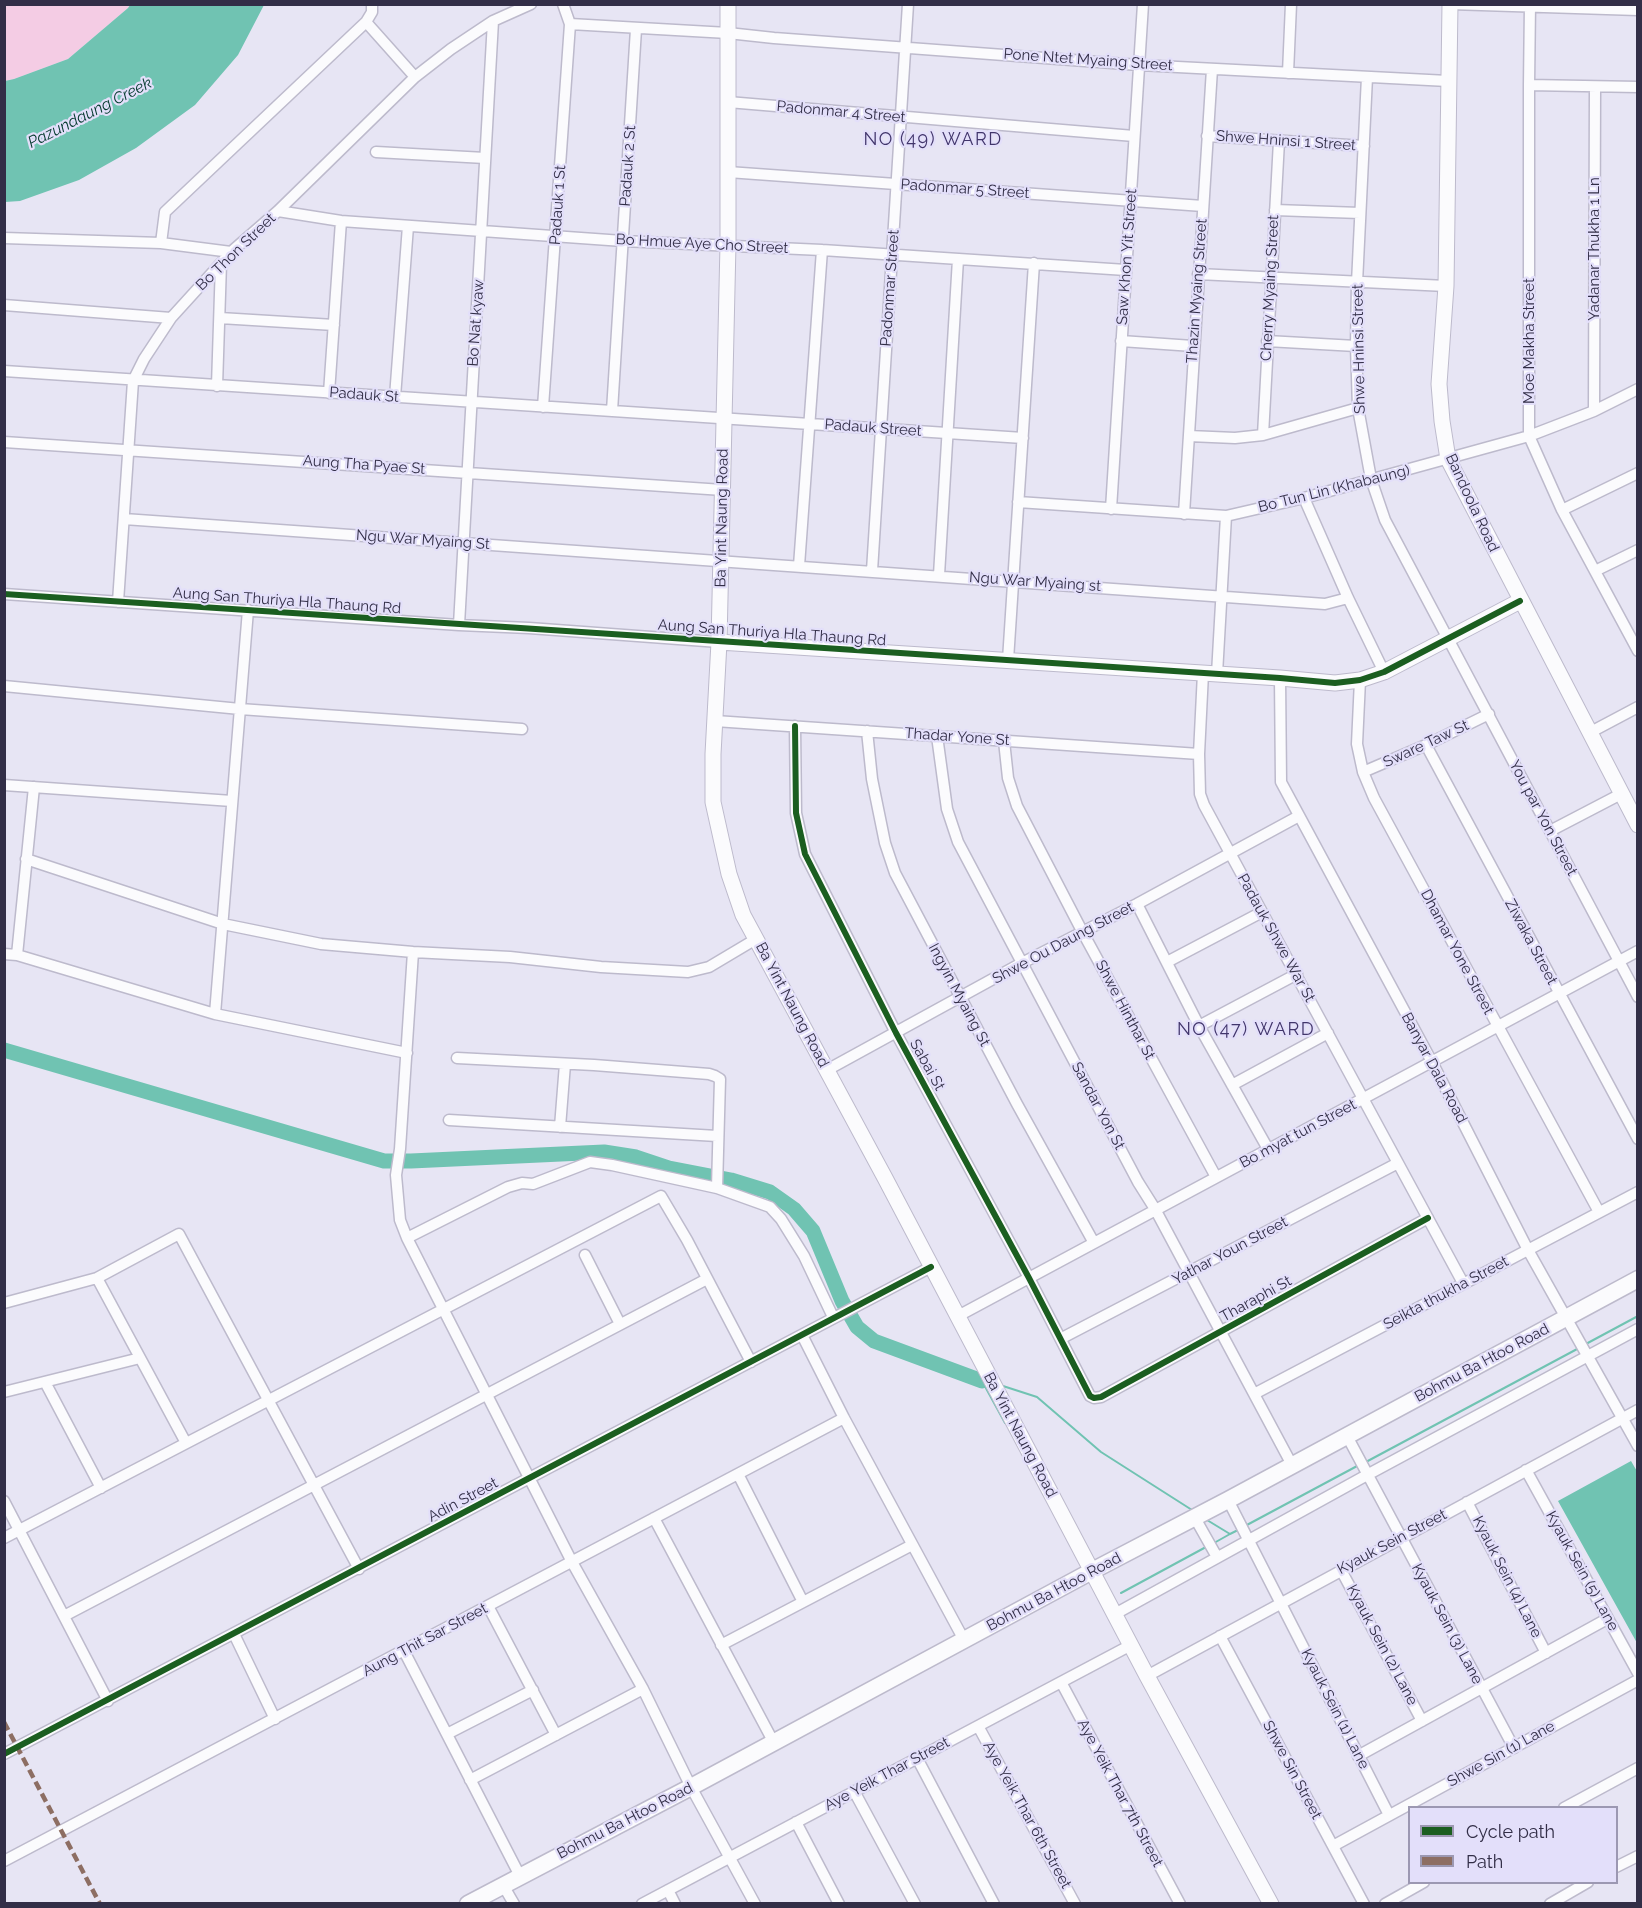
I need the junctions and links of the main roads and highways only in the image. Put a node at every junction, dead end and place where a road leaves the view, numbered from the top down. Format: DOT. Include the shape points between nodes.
graph roads {
  1 [pos="728,4"];
  2 [pos="1450,4"];
  3 [pos="1520,601"];
  4 [pos="719,642"];
  5 [pos="1638,825"];
  6 [pos="1638,1279"];
  7 [pos="1092,1571"];
  8 [pos="468,1904"];
  9 [pos="1271,1904"];
  1 -- 4 [label="main road, Ba Yint Naung Road" via="728,244"];
  2 -- 3 [label="main road, Bandoola Road" via="1446,286 1439,384 1442,421 1448,459"];
  3 -- 4 [label="main road, Aung San Thuriya Hla Thaung Rd" via="1384,672 1335,683"];
  3 -- 5 [label="main road, Bandoola Road"];
  4 -- 7 [label="main road, Ba Yint Naung Road" via="712,802 743,915"];
  6 -- 7 [label="main road, Bohmu Ba Htoo Road" via="1292,1465 1232,1506"];
  7 -- 8 [label="main road, Bohmu Ba Htoo Road"];
  7 -- 9 [label="main road, Ba Yint Naung Road"];
}
